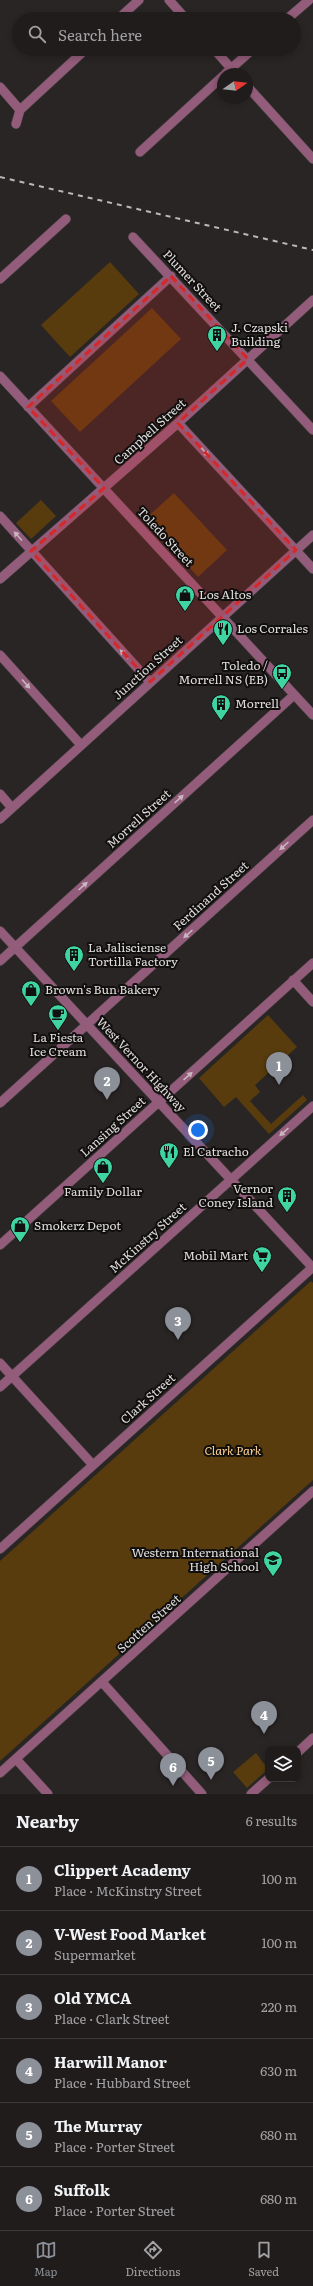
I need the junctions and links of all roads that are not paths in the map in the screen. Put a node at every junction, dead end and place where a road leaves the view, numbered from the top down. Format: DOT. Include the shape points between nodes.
graph roads {
  1 [pos="139,0"];
  2 [pos="169,0"];
  3 [pos="309,0"];
  4 [pos="126,12"];
  5 [pos="180,12"];
  6 [pos="295,12"];
  7 [pos="78,56"];
  8 [pos="218,56"];
  9 [pos="246,56"];
  10 [pos="226,68"];
  11 [pos="234,68"];
  12 [pos="217,84"];
  13 [pos="0,87"];
  14 [pos="253,93"];
  15 [pos="20,110"];
  16 [pos="16,124"];
  17 [pos="140,152"];
  18 [pos="313,159"];
  19 [pos="66,219"];
  20 [pos="134,237"];
  21 [pos="172,276"];
  22 [pos="0,279"];
  23 [pos="311,305"];
  24 [pos="248,359"];
  25 [pos="0,376"];
  26 [pos="28,407"];
  27 [pos="178,423"];
  28 [pos="313,430"];
  29 [pos="104,488"];
  30 [pos="0,516"];
  31 [pos="313,535"];
  32 [pos="296,550"];
  33 [pos="31,551"];
  34 [pos="313,569"];
  35 [pos="0,579"];
  36 [pos="222,617"];
  37 [pos="0,655"];
  38 [pos="150,682"];
  39 [pos="294,695"];
  40 [pos="313,715"];
  41 [pos="81,745"];
  42 [pos="0,794"];
  43 [pos="12,808"];
  44 [pos="0,819"];
  45 [pos="313,820"];
  46 [pos="0,931"];
  47 [pos="15,947"];
  48 [pos="0,961"];
  49 [pos="313,962"];
  50 [pos="293,980"];
  51 [pos="313,1002"];
  52 [pos="87,1024"];
  53 [pos="159,1102"];
  54 [pos="0,1103"];
  55 [pos="313,1106"];
  56 [pos="231,1179"];
  57 [pos="0,1245"];
  58 [pos="313,1267"];
  59 [pos="0,1363"];
  60 [pos="12,1376"];
  61 [pos="0,1387"];
  62 [pos="93,1465"];
  63 [pos="313,1492"];
  64 [pos="0,1548"];
  65 [pos="102,1682"];
  66 [pos="313,1738"];
  67 [pos="301,1749"];
  68 [pos="16,1759"];
  69 [pos="0,1773"];
  70 [pos="265,1782"];
  71 [pos="48,1794"];
  72 [pos="202,1794"];
  73 [pos="251,1794"];
  1 -- 4 [label="street"];
  2 -- 5 [label="street"];
  3 -- 6 [label="street"];
  7 -- 15 [label="street"];
  8 -- 10 [label="street"];
  9 -- 11 [label="street"];
  12 -- 17 [label="street"];
  13 -- 15 [label="street"];
  14 -- 18 [label="street"];
  15 -- 16 [label="street"];
  19 -- 22 [label="street"];
  20 -- 21 [label="street, Plumer Street"];
  21 -- 24 [label="street, Plumer Street"];
  21 -- 26 [label="street"];
  23 -- 24 [label="street, Campbell Street"];
  24 -- 27 [label="street, Campbell Street"];
  24 -- 28 [label="street, Plumer Street"];
  25 -- 26 [label="street, Toledo Street"];
  26 -- 29 [label="street, Toledo Street"];
  27 -- 29 [label="street, Campbell Street"];
  27 -- 32 [label="street, one-way"];
  29 -- 33 [label="street, Campbell Street"];
  29 -- 36 [label="street, Toledo Street"];
  33 -- 30 [label="street, one-way"];
  31 -- 32 [label="street, Junction Street"];
  32 -- 34 [label="street"];
  32 -- 36 [label="street, Junction Street"];
  33 -- 35 [label="street, Campbell Street"];
  38 -- 33 [label="street, one-way"];
  36 -- 38 [label="street, Junction Street"];
  36 -- 39 [label="street, Toledo Street"];
  37 -- 41 [label="street, one-way"];
  38 -- 41 [label="street, Junction Street"];
  39 -- 40 [label="street, Toledo Street"];
  47 -- 39 [label="street, Morrell Street, one-way"];
  41 -- 43 [label="street, Junction Street"];
  42 -- 43 [label="street"];
  43 -- 44 [label="street, Junction Street"];
  45 -- 52 [label="street, Ferdinand Street, one-way"];
  46 -- 47 [label="street, West Vernor Highway"];
  47 -- 48 [label="street, Morrell Street"];
  47 -- 52 [label="street, West Vernor Highway"];
  49 -- 50 [label="street, Lansing Street"];
  50 -- 51 [label="street"];
  53 -- 50 [label="street, Lansing Street, one-way"];
  52 -- 53 [label="street, West Vernor Highway"];
  52 -- 54 [label="street, Ferdinand Street"];
  53 -- 56 [label="street, West Vernor Highway"];
  53 -- 57 [label="street, Lansing Street"];
  55 -- 56 [label="street, McKinstry Street, one-way"];
  56 -- 58 [label="street, West Vernor Highway"];
  56 -- 60 [label="street, McKinstry Street"];
  58 -- 62 [label="street, Clark Street"];
  59 -- 60 [label="street"];
  60 -- 61 [label="street, McKinstry Street"];
  60 -- 62 [label="street"];
  62 -- 64 [label="street, Clark Street"];
  63 -- 65 [label="street, Scotten Street"];
  65 -- 68 [label="street, Scotten Street"];
  65 -- 72 [label="street"];
  66 -- 67 [label="street"];
  68 -- 69 [label="street, Scotten Street"];
  68 -- 71 [label="street"];
  70 -- 73 [label="street"];
}
